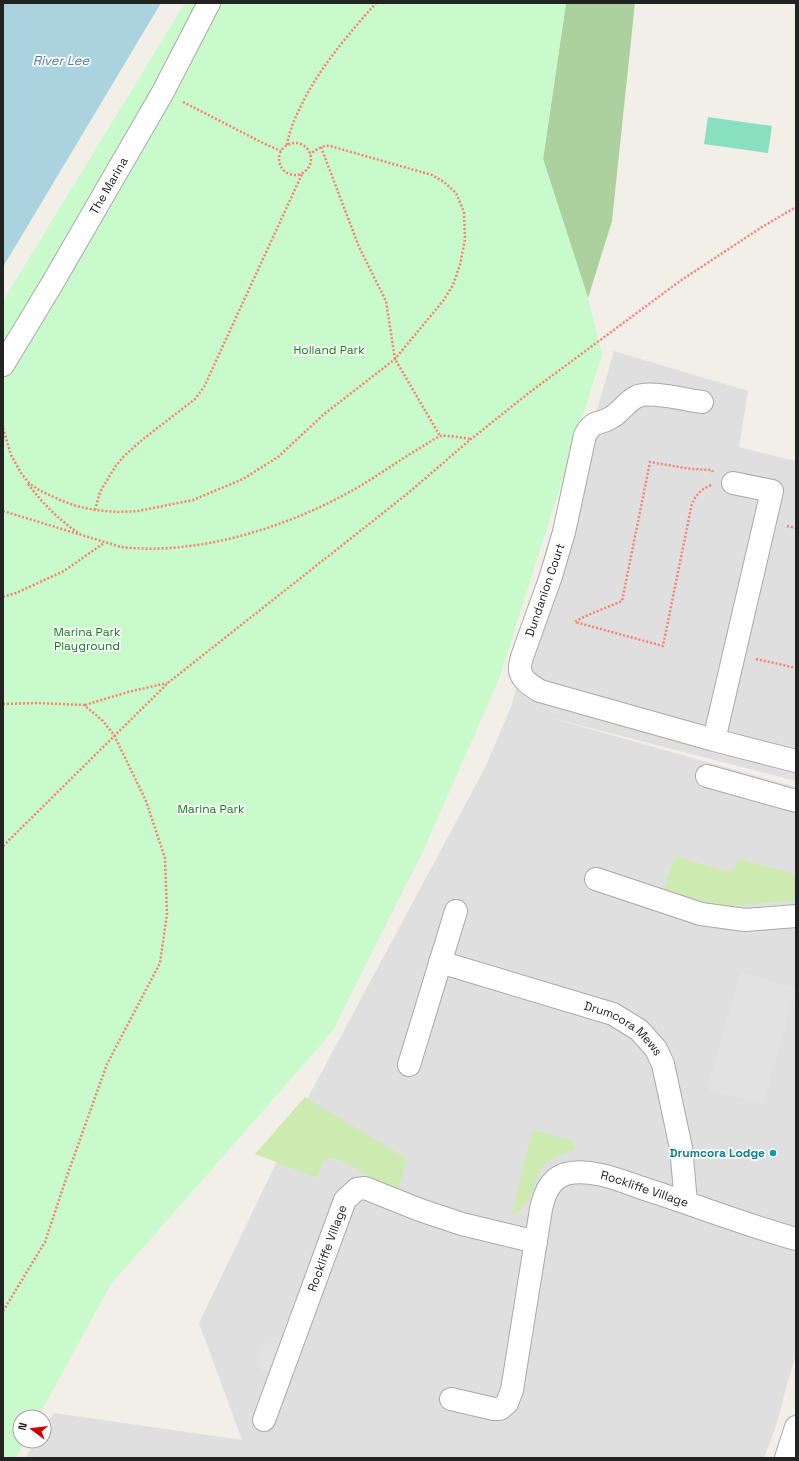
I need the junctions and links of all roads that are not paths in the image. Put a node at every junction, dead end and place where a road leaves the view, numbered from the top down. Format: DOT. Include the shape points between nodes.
graph roads {
  1 [pos="209,3"];
  2 [pos="3,365"];
  3 [pos="702,402"];
  4 [pos="724,483"];
  5 [pos="714,740"];
  6 [pos="796,761"];
  7 [pos="707,776"];
  8 [pos="796,801"];
  9 [pos="596,880"];
  10 [pos="456,910"];
  11 [pos="796,916"];
  12 [pos="440,962"];
  13 [pos="409,1065"];
  14 [pos="686,1202"];
  15 [pos="796,1239"];
  16 [pos="536,1242"];
  17 [pos="452,1399"];
  18 [pos="264,1420"];
  19 [pos="796,1426"];
  20 [pos="786,1458"];
  1 -- 2 [label="street, The Marina" via="163,92"];
  3 -- 5 [label="street, Dundanion Court" via="646,394 625,404 612,417 590,427 585,435 552,576 522,657 520,670 524,680 540,691"];
  4 -- 5 [label="street" via="772,491"];
  5 -- 6 [label="street, Dundanion Court"];
  7 -- 8 [label="street"];
  9 -- 11 [label="street" via="701,914 745,920"];
  10 -- 12 [label="street"];
  12 -- 13 [label="street"];
  12 -- 14 [label="street, Drumcora Mews" via="612,1014 639,1030 656,1049 663,1064 681,1148"];
  14 -- 15 [label="street, Rockliffe Village"];
  14 -- 16 [label="street, Rockliffe Village" via="597,1174 564,1174 557,1178 545,1194"];
  16 -- 17 [label="street, Rockliffe Village" via="512,1390 507,1403 500,1409 494,1409"];
  16 -- 18 [label="street, Rockliffe Village" via="462,1224 365,1188 357,1189 345,1200"];
  19 -- 20 [label="street"];
}
